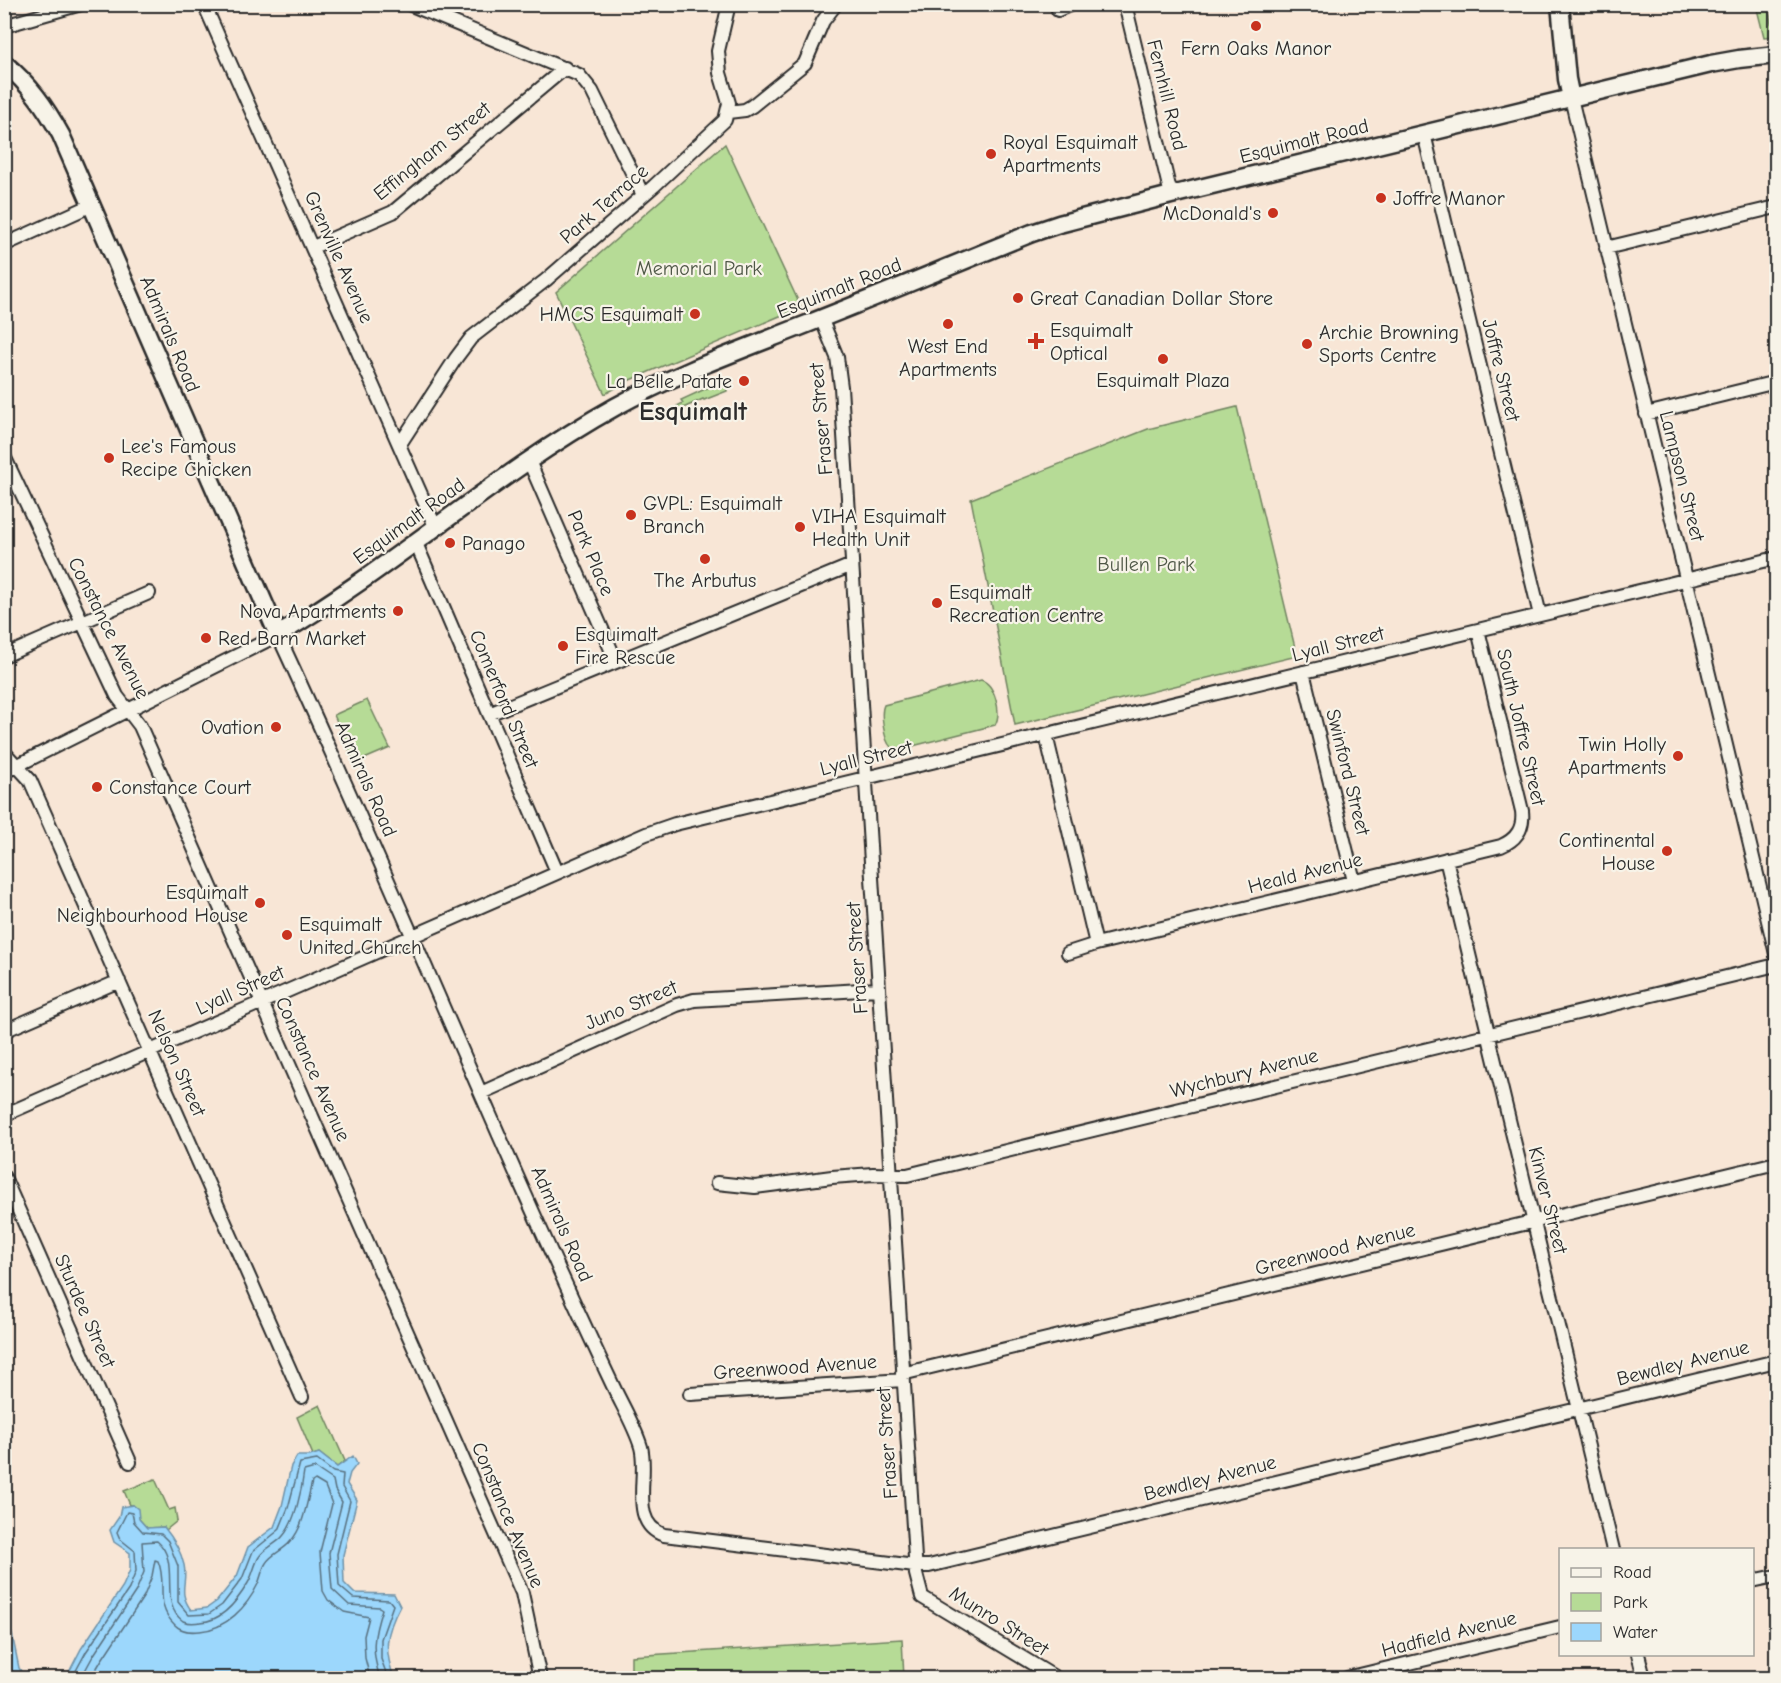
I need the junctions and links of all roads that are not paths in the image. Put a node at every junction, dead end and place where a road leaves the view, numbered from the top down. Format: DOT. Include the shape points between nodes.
graph roads {
  1 [pos="81,4"];
  2 [pos="204,4"];
  3 [pos="409,4"];
  4 [pos="729,4"];
  5 [pos="836,4"];
  6 [pos="1072,4"];
  7 [pos="1125,4"];
  8 [pos="1560,4"];
  9 [pos="1058,10"];
  10 [pos="4,26"];
  11 [pos="1776,55"];
  12 [pos="4,63"];
  13 [pos="565,68"];
  14 [pos="1571,98"];
  15 [pos="728,112"];
  16 [pos="1424,134"];
  17 [pos="643,195"];
  18 [pos="1171,195"];
  19 [pos="92,206"];
  20 [pos="1776,207"];
  21 [pos="4,245"];
  22 [pos="313,248"];
  23 [pos="1606,248"];
  24 [pos="821,318"];
  25 [pos="1776,382"];
  26 [pos="1646,414"];
  27 [pos="400,444"];
  28 [pos="4,456"];
  29 [pos="529,461"];
  30 [pos="435,526"];
  31 [pos="416,541"];
  32 [pos="1776,558"];
  33 [pos="852,565"];
  34 [pos="1686,580"];
  35 [pos="149,593"];
  36 [pos="1540,615"];
  37 [pos="82,622"];
  38 [pos="1478,630"];
  39 [pos="278,635"];
  40 [pos="4,656"];
  41 [pos="616,661"];
  42 [pos="1303,672"];
  43 [pos="128,711"];
  44 [pos="489,714"];
  45 [pos="1046,735"];
  46 [pos="4,752"];
  47 [pos="17,766"];
  48 [pos="4,772"];
  49 [pos="866,778"];
  50 [pos="1519,833"];
  51 [pos="1446,859"];
  52 [pos="557,872"];
  53 [pos="1354,881"];
  54 [pos="412,936"];
  55 [pos="1096,944"];
  56 [pos="1068,953"];
  57 [pos="1776,954"];
  58 [pos="1776,965"];
  59 [pos="119,981"];
  60 [pos="878,990"];
  61 [pos="262,1002"];
  62 [pos="4,1031"];
  63 [pos="1488,1035"];
  64 [pos="150,1051"];
  65 [pos="481,1093"];
  66 [pos="4,1115"];
  67 [pos="1776,1163"];
  68 [pos="890,1174"];
  69 [pos="4,1177"];
  70 [pos="717,1183"];
  71 [pos="1533,1222"];
  72 [pos="1776,1361"];
  73 [pos="903,1377"];
  74 [pos="690,1394"];
  75 [pos="302,1397"];
  76 [pos="1578,1409"];
  77 [pos="130,1462"];
  78 [pos="649,1527"];
  79 [pos="1613,1548"];
  80 [pos="915,1566"];
  81 [pos="1776,1576"];
  82 [pos="1754,1581"];
  83 [pos="922,1597"];
  84 [pos="1559,1627"];
  85 [pos="1638,1656"];
  86 [pos="540,1678"];
  87 [pos="1056,1678"];
  88 [pos="1347,1678"];
  89 [pos="1644,1678"];
  1 -- 10 [label="street"];
  2 -- 22 [label="street, Grenville Avenue"];
  3 -- 13 [label="street"];
  4 -- 15 [label="street" via="718,62"];
  5 -- 15 [label="street" via="823,21 800,69 752,106"];
  6 -- 9 [label="street"];
  7 -- 18 [label="street, Fernhill Road"];
  8 -- 14 [label="main road, Lampson Street"];
  11 -- 14 [label="main road, Esquimalt Road" via="1725,61"];
  12 -- 19 [label="main road, Admirals Road" via="44,105"];
  13 -- 17 [label="street" via="579,75 592,91"];
  13 -- 22 [label="street, Effingham Street" via="393,212"];
  14 -- 16 [label="main road, Esquimalt Road"];
  14 -- 23 [label="street, Lampson Street"];
  15 -- 17 [label="street, Park Terrace" via="720,126"];
  16 -- 18 [label="main road, Esquimalt Road"];
  16 -- 36 [label="street, Joffre Street"];
  17 -- 27 [label="street, Park Terrace" via="546,280 471,338"];
  18 -- 24 [label="main road, Esquimalt Road" via="1059,224"];
  19 -- 21 [label="street"];
  19 -- 39 [label="main road, Admirals Road"];
  20 -- 23 [label="street"];
  22 -- 27 [label="street, Grenville Avenue"];
  23 -- 26 [label="street, Lampson Street"];
  24 -- 29 [label="main road, Esquimalt Road" via="639,393"];
  24 -- 33 [label="street, Fraser Street" via="839,369"];
  25 -- 26 [label="street"];
  26 -- 34 [label="street, Lampson Street"];
  27 -- 30 [label="street, Grenville Avenue"];
  28 -- 37 [label="street, Constance Avenue"];
  29 -- 30 [label="main road, Esquimalt Road"];
  29 -- 41 [label="street, Park Place"];
  30 -- 31 [label="main road, Esquimalt Road"];
  31 -- 39 [label="main road, Esquimalt Road"];
  31 -- 44 [label="street, Comerford Street"];
  32 -- 34 [label="street, Lyall Street"];
  33 -- 41 [label="street"];
  33 -- 49 [label="street, Fraser Street"];
  34 -- 36 [label="street, Lyall Street"];
  34 -- 57 [label="street, Lampson Street"];
  35 -- 37 [label="street"];
  36 -- 38 [label="street, Lyall Street"];
  37 -- 40 [label="street"];
  37 -- 43 [label="street, Constance Avenue"];
  38 -- 42 [label="street, Lyall Street"];
  38 -- 50 [label="street, South Joffre Street" via="1522,811"];
  39 -- 43 [label="street, Esquimalt Road"];
  39 -- 54 [label="street, Admirals Road"];
  41 -- 44 [label="street"];
  42 -- 45 [label="street, Lyall Street"];
  42 -- 53 [label="street, Swinford Street"];
  43 -- 47 [label="street, Esquimalt Road"];
  43 -- 61 [label="street, Constance Avenue" via="140,726"];
  44 -- 52 [label="street, Comerford Street"];
  45 -- 49 [label="street, Lyall Street"];
  45 -- 55 [label="street"];
  46 -- 47 [label="street, Nelson Street"];
  47 -- 48 [label="street, Esquimalt Road"];
  47 -- 59 [label="street, Nelson Street" via="30,780"];
  49 -- 52 [label="street, Lyall Street" via="675,824"];
  49 -- 60 [label="street, Fraser Street"];
  50 -- 51 [label="street, Heald Avenue" via="1501,846"];
  51 -- 53 [label="street, Heald Avenue"];
  51 -- 63 [label="street, Kinver Street"];
  52 -- 54 [label="street, Lyall Street"];
  53 -- 55 [label="street, Heald Avenue"];
  54 -- 61 [label="street, Lyall Street"];
  54 -- 65 [label="street, Admirals Road"];
  55 -- 56 [label="street, Heald Avenue"];
  58 -- 63 [label="street, Wychbury Avenue"];
  59 -- 62 [label="street"];
  59 -- 64 [label="street, Nelson Street"];
  60 -- 65 [label="street, Juno Street" via="694,999"];
  60 -- 68 [label="street, Fraser Street"];
  61 -- 64 [label="street, Lyall Street"];
  61 -- 86 [label="street, Constance Avenue" via="522,1593"];
  63 -- 68 [label="street, Wychbury Avenue" via="907,1175"];
  63 -- 71 [label="street, Kinver Street"];
  64 -- 66 [label="street, Lyall Street"];
  64 -- 75 [label="street, Nelson Street"];
  65 -- 78 [label="street, Admirals Road" via="637,1436 643,1460 643,1512"];
  67 -- 71 [label="street, Greenwood Avenue"];
  68 -- 70 [label="street, Wychbury Avenue" via="755,1187"];
  68 -- 73 [label="street, Fraser Street"];
  69 -- 77 [label="street, Sturdee Street"];
  71 -- 73 [label="street, Greenwood Avenue"];
  71 -- 76 [label="street, Kinver Street"];
  72 -- 76 [label="street, Bewdley Avenue"];
  73 -- 74 [label="street, Greenwood Avenue"];
  73 -- 80 [label="street, Fraser Street"];
  76 -- 79 [label="street, Kinver Street"];
  76 -- 80 [label="street, Bewdley Avenue"];
  78 -- 80 [label="street, Bewdley Avenue" via="664,1535"];
  80 -- 83 [label="street, Fraser Street"];
  81 -- 82 [label="street"];
  83 -- 87 [label="street, Munro Street"];
  84 -- 88 [label="street, Hadfield Avenue"];
  85 -- 89 [label="street"];
}
